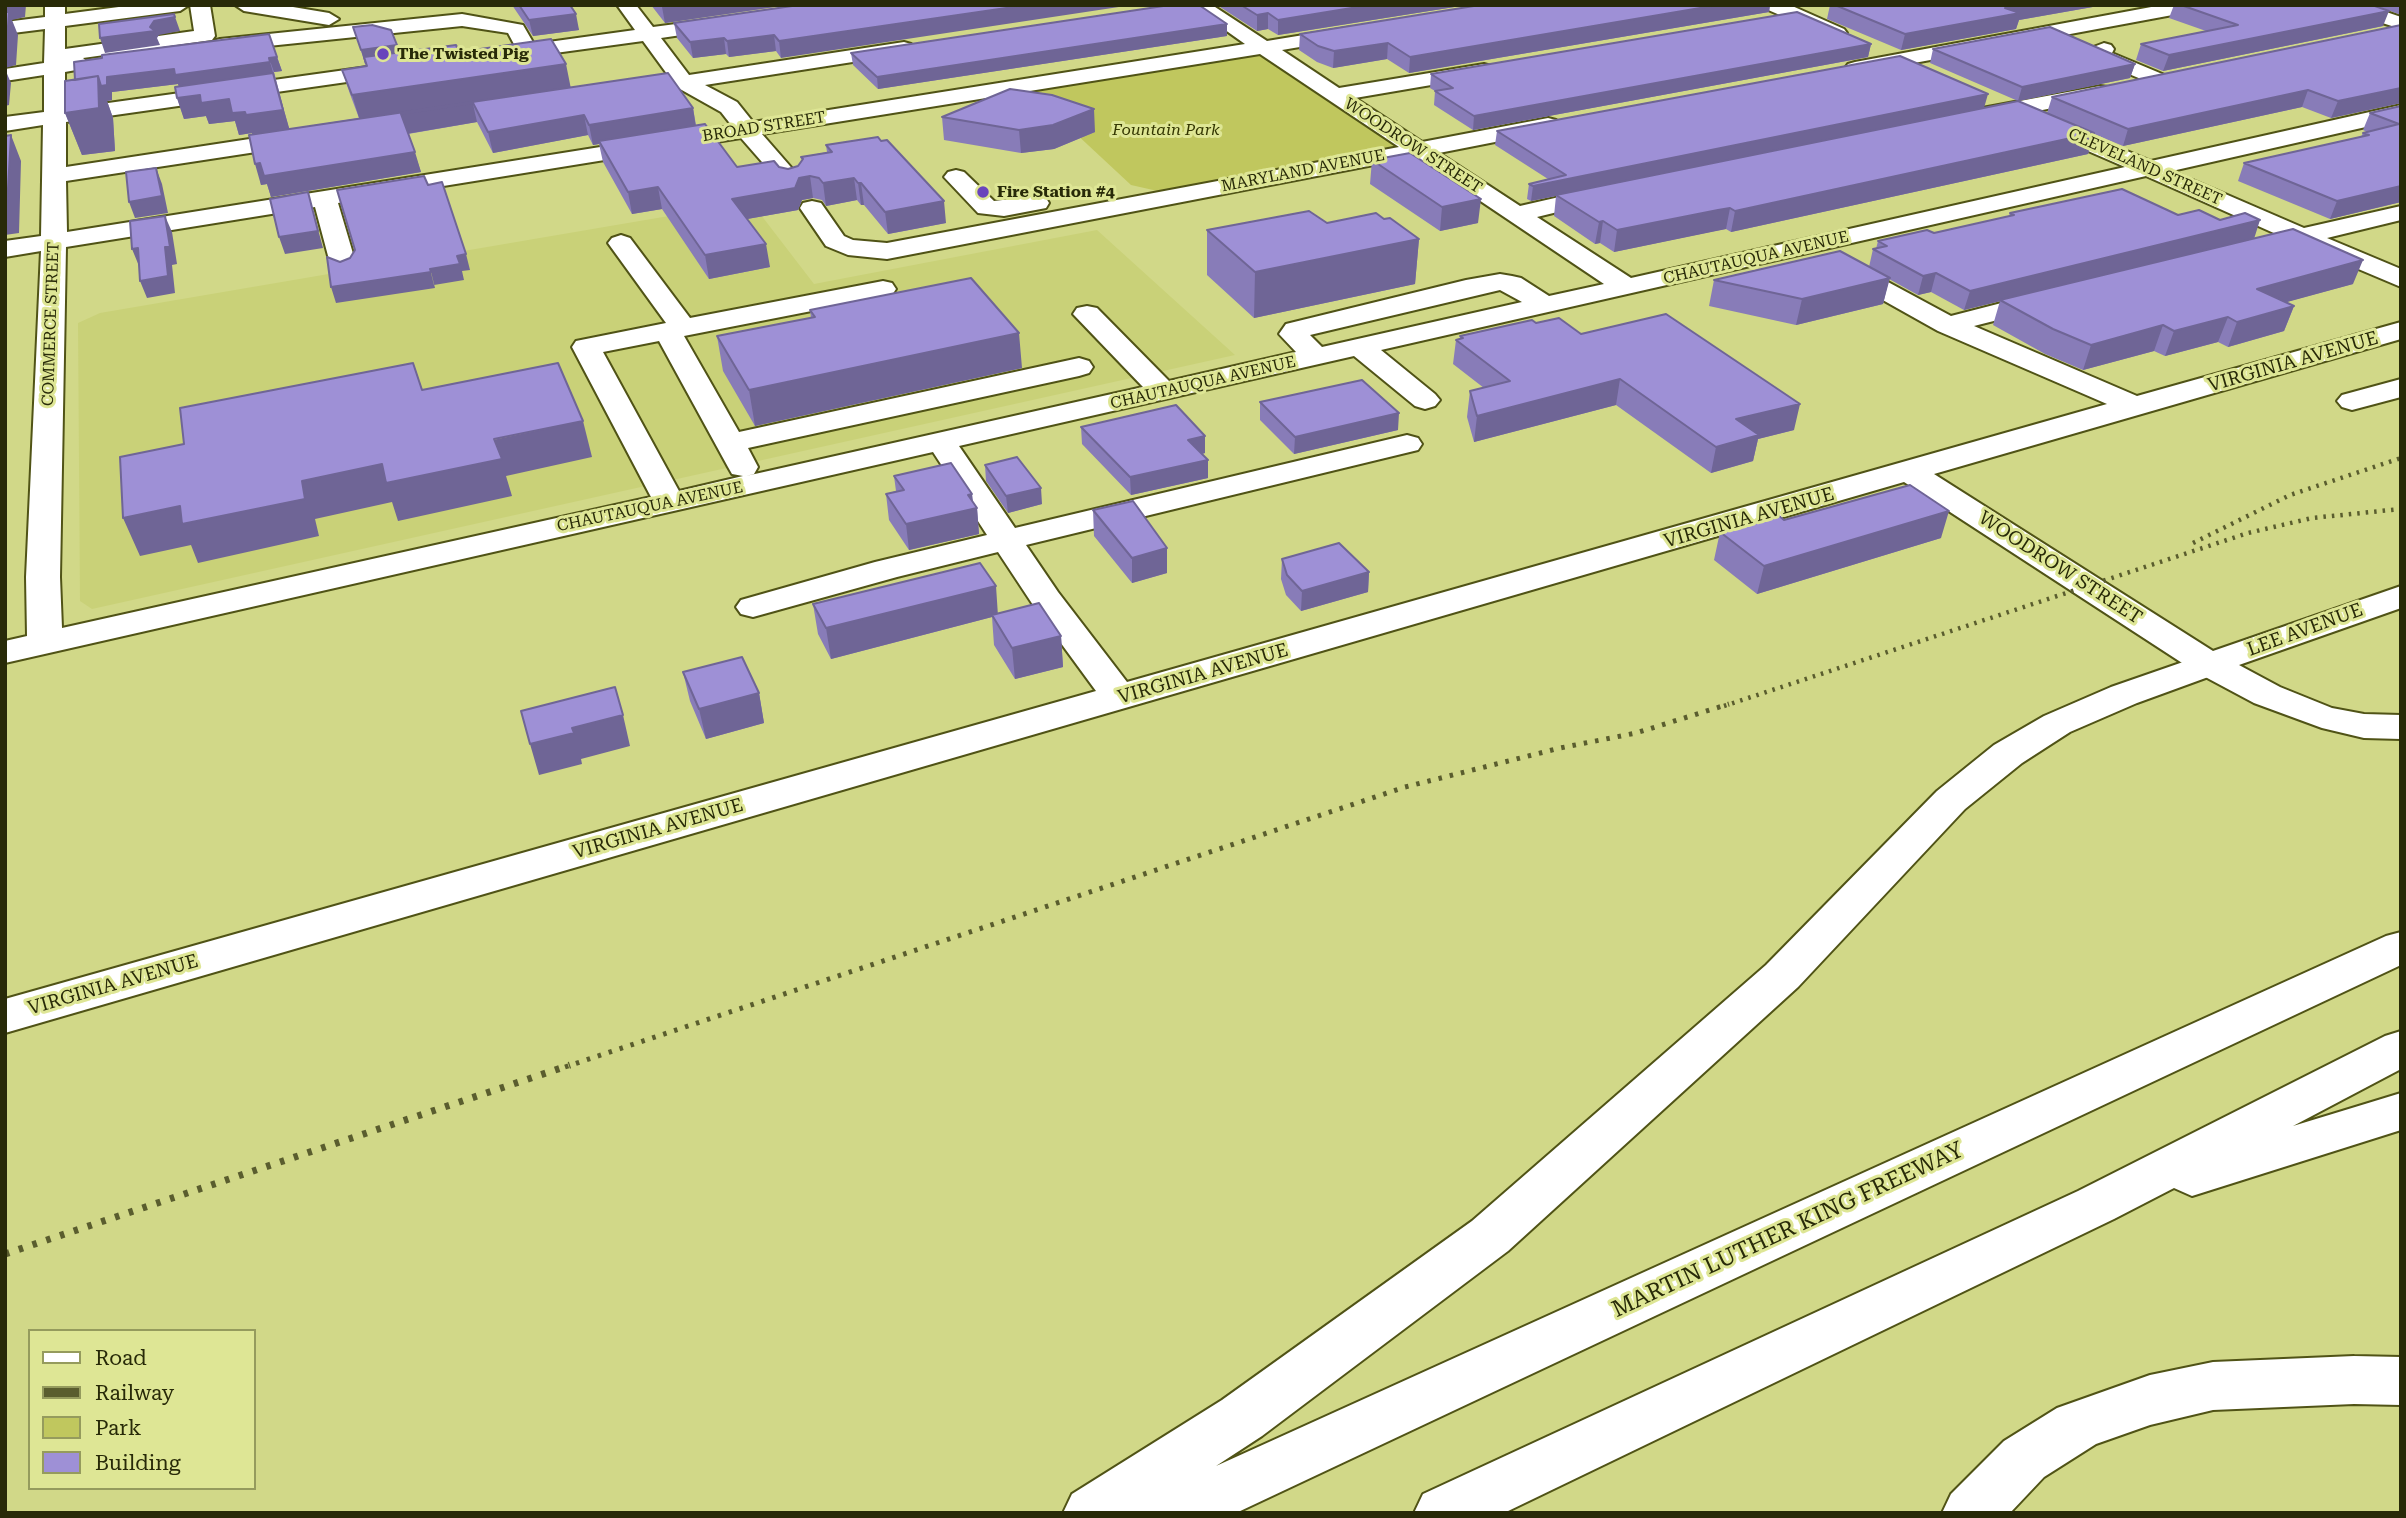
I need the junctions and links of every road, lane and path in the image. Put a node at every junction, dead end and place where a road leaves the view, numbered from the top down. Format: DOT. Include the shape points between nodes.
graph roads {
  1 [pos="180,5"];
  2 [pos="200,5"];
  3 [pos="244,5"];
  4 [pos="2194,5"];
  5 [pos="2346,5"];
  6 [pos="627,6"];
  7 [pos="1190,6"];
  8 [pos="1834,9"];
  9 [pos="606,12"];
  10 [pos="55,13"];
  11 [pos="1766,14"];
  12 [pos="1797,16"];
  13 [pos="743,21"];
  14 [pos="2401,23"];
  15 [pos="2090,24"];
  16 [pos="399,25"];
  17 [pos="376,27"];
  18 [pos="5,28"];
  19 [pos="1373,30"];
  20 [pos="337,31"];
  21 [pos="2401,31"];
  22 [pos="648,34"];
  23 [pos="2374,36"];
  24 [pos="527,38"];
  25 [pos="918,46"];
  26 [pos="1263,48"];
  27 [pos="489,57"];
  28 [pos="1899,60"];
  29 [pos="55,62"];
  30 [pos="1504,66"];
  31 [pos="1830,73"];
  32 [pos="2186,74"];
  33 [pos="5,75"];
  34 [pos="349,76"];
  35 [pos="1937,77"];
  36 [pos="2160,80"];
  37 [pos="684,82"];
  38 [pos="609,93"];
  39 [pos="1974,93"];
  40 [pos="1336,95"];
  41 [pos="2012,110"];
  42 [pos="2401,112"];
  43 [pos="55,117"];
  44 [pos="1570,121"];
  45 [pos="1953,122"];
  46 [pos="5,124"];
  47 [pos="746,130"];
  48 [pos="329,134"];
  49 [pos="1419,150"];
  50 [pos="2148,169"];
  51 [pos="55,176"];
  52 [pos="956,177"];
  53 [pos="791,181"];
  54 [pos="1634,187"];
  55 [pos="324,197"];
  56 [pos="812,208"];
  57 [pos="1115,208"];
  58 [pos="2401,213"];
  59 [pos="1516,214"];
  60 [pos="2302,236"];
  61 [pos="54,241"];
  62 [pos="621,243"];
  63 [pos="2266,245"];
  64 [pos="1805,247"];
  65 [pos="5,249"];
  66 [pos="344,267"];
  67 [pos="2401,279"];
  68 [pos="1627,287"];
  69 [pos="883,289"];
  70 [pos="2076,292"];
  71 [pos="1545,306"];
  72 [pos="1087,314"];
  73 [pos="1948,326"];
  74 [pos="675,329"];
  75 [pos="2401,330"];
  76 [pos="2368,340"];
  77 [pos="1360,347"];
  78 [pos="2401,356"];
  79 [pos="1317,357"];
  80 [pos="1079,368"];
  81 [pos="2401,388"];
  82 [pos="1164,392"];
  83 [pos="1425,400"];
  84 [pos="2352,401"];
  85 [pos="2138,407"];
  86 [pos="730,443"];
  87 [pos="942,443"];
  88 [pos="1406,444"];
  89 [pos="1911,473"];
  90 [pos="752,485"];
  91 [pos="670,503"];
  92 [pos="1006,540"];
  93 [pos="2401,596"];
  94 [pos="753,607"];
  95 [pos="44,643"];
  96 [pos="5,652"];
  97 [pos="2209,664"];
  98 [pos="1120,698"];
  99 [pos="2401,727"];
  100 [pos="2401,947"];
  101 [pos="5,1016"];
  102 [pos="2401,1048"];
  103 [pos="2401,1111"];
  104 [pos="2096,1205"];
  105 [pos="2401,1381"];
  106 [pos="1091,1513"];
  107 [pos="1174,1513"];
  108 [pos="1443,1513"];
  109 [pos="1971,1513"];
  1 -- 10 [label="main road"];
  2 -- 29 [label="main road" via="205,36"];
  3 -- 17 [label="main road"];
  4 -- 15 [label="main road"];
  5 -- 14 [label="main road"];
  6 -- 9 [label="main road"];
  6 -- 22 [label="main road"];
  7 -- 26 [label="main road, WOODROW STREET"];
  8 -- 12 [label="main road"];
  10 -- 18 [label="main road"];
  10 -- 29 [label="main road, COMMERCE STREET"];
  11 -- 12 [label="main road"];
  12 -- 28 [label="main road"];
  13 -- 22 [label="main road"];
  15 -- 28 [label="main road"];
  15 -- 36 [label="main road" via="2124,41 2095,53"];
  16 -- 17 [label="main road"];
  16 -- 24 [label="main road" via="462,20 516,29"];
  16 -- 34 [label="main road" via="414,58"];
  17 -- 20 [label="main road"];
  19 -- 26 [label="main road, BROAD STREET"];
  20 -- 29 [label="main road"];
  20 -- 34 [label="main road"];
  21 -- 23 [label="main road"];
  22 -- 24 [label="main road"];
  22 -- 37 [label="main road"];
  24 -- 27 [label="main road"];
  25 -- 37 [label="main road"];
  26 -- 40 [label="main road, WOODROW STREET"];
  26 -- 47 [label="main road, BROAD STREET"];
  28 -- 31 [label="main road"];
  28 -- 35 [label="main road"];
  29 -- 33 [label="main road"];
  29 -- 43 [label="main road, COMMERCE STREET"];
  30 -- 40 [label="main road"];
  32 -- 36 [label="main road"];
  34 -- 43 [label="main road"];
  36 -- 41 [label="main road"];
  37 -- 38 [label="main road"];
  37 -- 47 [label="main road" via="729,107"];
  39 -- 41 [label="main road, CLEVELAND STREET"];
  40 -- 49 [label="main road, WOODROW STREET"];
  41 -- 45 [label="main road"];
  41 -- 50 [label="main road, CLEVELAND STREET"];
  42 -- 50 [label="main road, CHAUTAUQUA AVENUE"];
  43 -- 46 [label="main road"];
  43 -- 51 [label="main road, COMMERCE STREET"];
  44 -- 49 [label="main road, MARYLAND AVENUE"];
  47 -- 53 [label="main road"];
  47 -- 55 [label="main road, BROAD STREET"];
  48 -- 51 [label="main road"];
  49 -- 57 [label="main road, MARYLAND AVENUE"];
  49 -- 59 [label="main road, WOODROW STREET"];
  50 -- 60 [label="main road, CLEVELAND STREET"];
  50 -- 64 [label="main road, CHAUTAUQUA AVENUE"];
  51 -- 61 [label="main road, COMMERCE STREET"];
  52 -- 57 [label="main road" via="987,208 1063,198"];
  54 -- 59 [label="main road"];
  55 -- 61 [label="main road, BROAD STREET"];
  55 -- 66 [label="main road"];
  56 -- 57 [label="main road, MARYLAND AVENUE" via="835,241 887,251"];
  58 -- 60 [label="main road"];
  59 -- 68 [label="main road, WOODROW STREET"];
  60 -- 63 [label="main road"];
  60 -- 67 [label="main road, CLEVELAND STREET"];
  61 -- 65 [label="main road, BROAD STREET"];
  61 -- 95 [label="main road, COMMERCE STREET"];
  62 -- 74 [label="main road"];
  64 -- 68 [label="main road, CHAUTAUQUA AVENUE"];
  64 -- 73 [label="main road"];
  68 -- 71 [label="main road, CHAUTAUQUA AVENUE"];
  69 -- 74 [label="main road"];
  70 -- 73 [label="main road"];
  71 -- 77 [label="main road, CHAUTAUQUA AVENUE"];
  71 -- 79 [label="main road" via="1500,282 1466,288 1296,330 1293,334"];
  72 -- 82 [label="main road"];
  73 -- 85 [label="main road"];
  74 -- 86 [label="main road"];
  74 -- 91 [label="main road" via="586,347"];
  75 -- 76 [label="main road, VIRGINIA AVENUE"];
  76 -- 78 [label="main road"];
  76 -- 85 [label="main road, VIRGINIA AVENUE"];
  77 -- 79 [label="main road, CHAUTAUQUA AVENUE"];
  77 -- 83 [label="main road"];
  79 -- 82 [label="main road, CHAUTAUQUA AVENUE"];
  80 -- 86 [label="main road"];
  81 -- 84 [label="main road"];
  82 -- 87 [label="main road, CHAUTAUQUA AVENUE"];
  85 -- 89 [label="main road, VIRGINIA AVENUE"];
  86 -- 90 [label="main road"];
  87 -- 90 [label="main road, CHAUTAUQUA AVENUE"];
  87 -- 92 [label="main road"];
  88 -- 92 [label="main road"];
  89 -- 97 [label="main road, WOODROW STREET"];
  89 -- 98 [label="main road, VIRGINIA AVENUE"];
  90 -- 91 [label="main road, CHAUTAUQUA AVENUE"];
  91 -- 95 [label="main road, CHAUTAUQUA AVENUE"];
  92 -- 94 [label="main road"];
  92 -- 98 [label="main road"];
  93 -- 97 [label="main road, LEE AVENUE"];
  95 -- 96 [label="main road, CHAUTAUQUA AVENUE"];
  97 -- 99 [label="main road, WOODROW STREET" via="2267,695 2322,716 2364,726"];
  97 -- 106 [label="main road, LEE AVENUE" via="2057,724 2008,754 1951,800 1782,976 1490,1236 1242,1418"];
  98 -- 101 [label="main road, VIRGINIA AVENUE"];
  100 -- 107 [label="main road, MARTIN LUTHER KING FREEWAY"];
  102 -- 104 [label="main road"];
  103 -- 104 [label="main road"];
  104 -- 108 [label="main road"];
  105 -- 109 [label="main road" via="2213,1386 2150,1401 2077,1426 2024,1459"];
}
